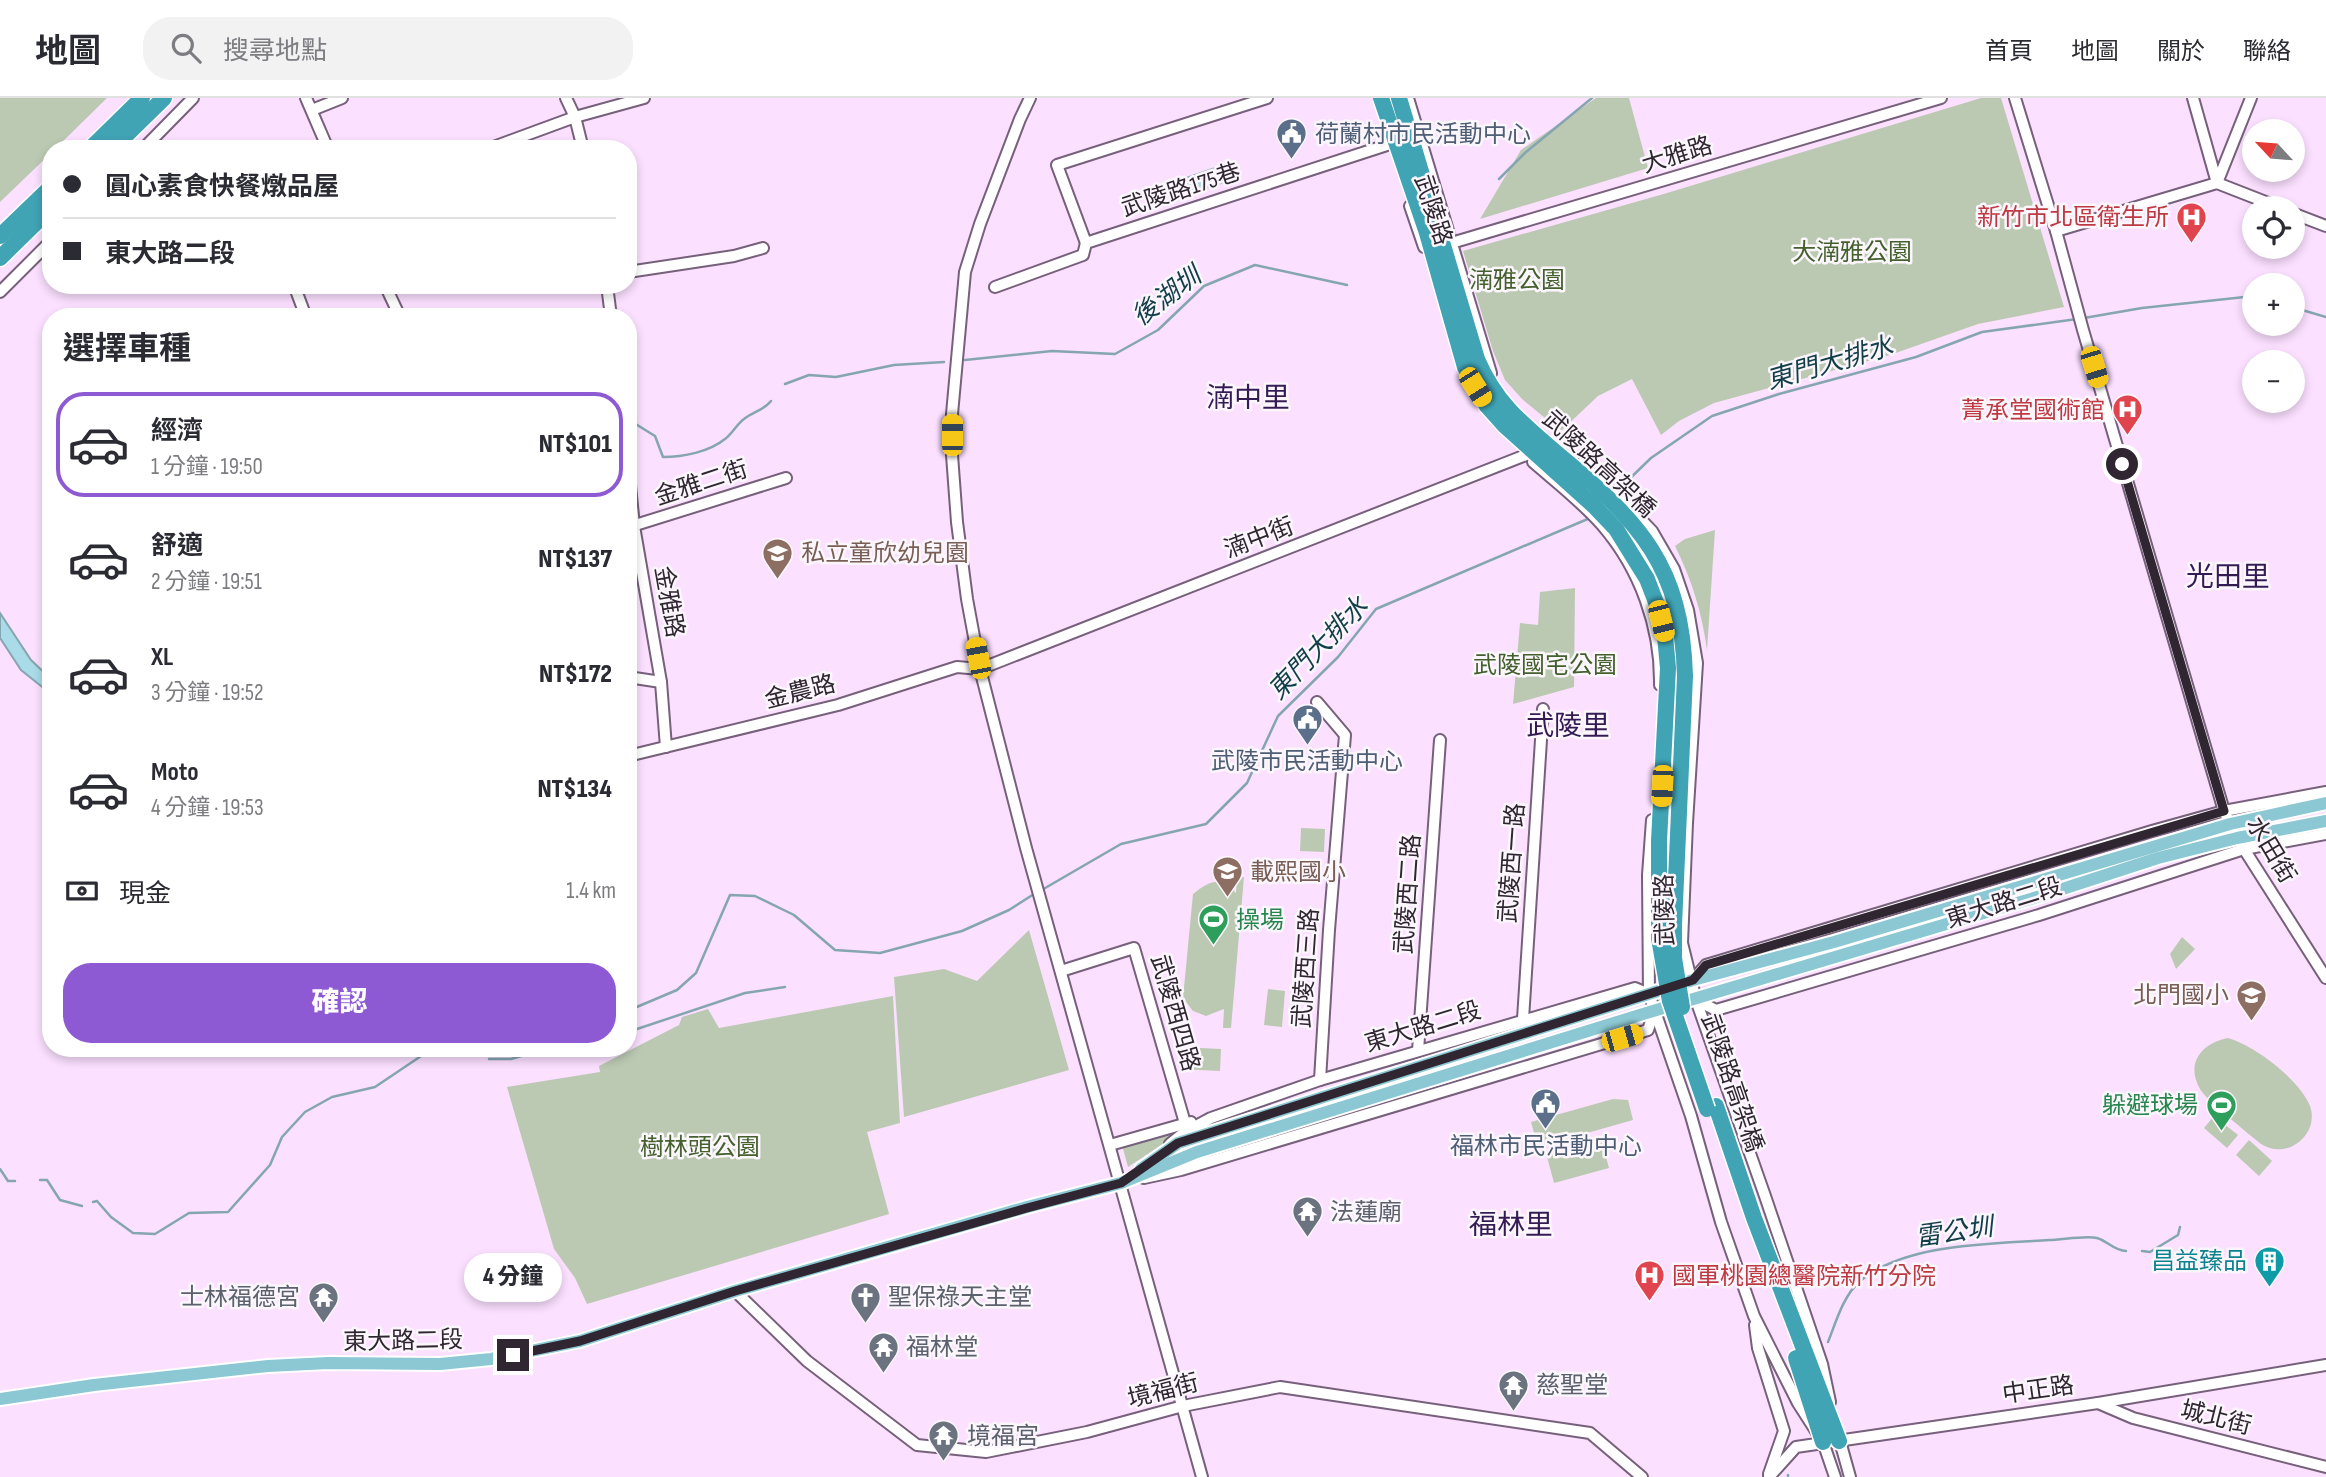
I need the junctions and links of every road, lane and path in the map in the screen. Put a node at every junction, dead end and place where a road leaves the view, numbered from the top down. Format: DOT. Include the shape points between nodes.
graph roads {
  1 [pos="142,98"];
  2 [pos="164,98"];
  3 [pos="193,98"];
  4 [pos="306,98"];
  5 [pos="342,98"];
  6 [pos="566,98"];
  7 [pos="644,98"];
  8 [pos="1030,98"];
  9 [pos="1267,98"];
  10 [pos="1374,98"];
  11 [pos="1381,98"];
  12 [pos="1390,98"];
  13 [pos="1399,98"];
  14 [pos="1408,98"];
  15 [pos="1941,98"];
  16 [pos="2015,98"];
  17 [pos="2193,98"];
  18 [pos="2251,98"];
  19 [pos="312,110"];
  20 [pos="575,117"];
  21 [pos="99,140"];
  22 [pos="121,140"];
  23 [pos="151,140"];
  24 [pos="324,140"];
  25 [pos="512,140"];
  26 [pos="581,140"];
  27 [pos="1390,144"];
  28 [pos="1415,174"];
  29 [pos="2217,183"];
  30 [pos="42,196"];
  31 [pos="2250,196"];
  32 [pos="1444,216"];
  33 [pos="42,217"];
  34 [pos="2305,218"];
  35 [pos="1416,225"];
  36 [pos="2326,226"];
  37 [pos="2056,231"];
  38 [pos="0,236"];
  39 [pos="1086,243"];
  40 [pos="1453,243"];
  41 [pos="763,248"];
  42 [pos="1424,248"];
  43 [pos="42,250"];
  44 [pos="0,258"];
  45 [pos="637,271"];
  46 [pos="995,287"];
  47 [pos="0,292"];
  48 [pos="1523,433"];
  49 [pos="1548,437"];
  50 [pos="1539,447"];
  51 [pos="1526,456"];
  52 [pos="786,478"];
  53 [pos="637,525"];
  54 [pos="1648,529"];
  55 [pos="1617,545"];
  56 [pos="637,558"];
  57 [pos="980,669"];
  58 [pos="637,678"];
  59 [pos="661,682"];
  60 [pos="1317,702"];
  61 [pos="1543,709"];
  62 [pos="1440,740"];
  63 [pos="666,747"];
  64 [pos="637,754"];
  65 [pos="1671,783"];
  66 [pos="2326,792"];
  67 [pos="2326,803"];
  68 [pos="2224,811"];
  69 [pos="2326,821"];
  70 [pos="1687,823"];
  71 [pos="2230,824"];
  72 [pos="1652,831"];
  73 [pos="2326,834"];
  74 [pos="2240,843"];
  75 [pos="1061,971"];
  76 [pos="2326,978"];
  77 [pos="1693,980"];
  78 [pos="1649,994"];
  79 [pos="1696,1000"];
  80 [pos="1654,1011"];
  81 [pos="1523,1019"];
  82 [pos="1418,1051"];
  83 [pos="1321,1080"];
  84 [pos="1211,1118"];
  85 [pos="1185,1123"];
  86 [pos="1110,1145"];
  87 [pos="1121,1183"];
  88 [pos="735,1291"];
  89 [pos="1754,1316"];
  90 [pos="2326,1365"];
  91 [pos="0,1399"];
  92 [pos="2098,1403"];
  93 [pos="1183,1405"];
  94 [pos="1831,1441"];
  95 [pos="2326,1467"];
  96 [pos="1202,1477"];
  97 [pos="1642,1477"];
  98 [pos="1768,1477"];
  99 [pos="1835,1477"];
  100 [pos="1850,1477"];
  1 -- 21 [label="highway"];
  2 -- 22 [label="highway"];
  3 -- 23 [label="street"];
  4 -- 19 [label="street"];
  5 -- 19 [label="street"];
  6 -- 20 [label="street"];
  7 -- 20 [label="street"];
  8 -- 57 [label="street" via="965,272 957,340 952,455 967,599"];
  9 -- 39 [label="street" via="1057,165"];
  10 -- 27 [label="street, 武陵路"];
  11 -- 48 [label="highway, 武陵路高架橋, bridge" via="1427,233 1465,367 1487,406"];
  12 -- 28 [label="highway"];
  13 -- 48 [label="highway, 武陵路高架橋, bridge" via="1477,359"];
  14 -- 32 [label="street, 武陵路"];
  15 -- 40 [label="street, 大雅路"];
  16 -- 37 [label="street, 水田街"];
  17 -- 29 [label="street"];
  18 -- 29 [label="street"];
  19 -- 24 [label="street"];
  20 -- 25 [label="street"];
  20 -- 26 [label="street"];
  27 -- 35 [label="street, 武陵路"];
  27 -- 39 [label="street, 武陵路175巷"];
  28 -- 32 [label="highway"];
  28 -- 35 [label="highway" via="1419,195"];
  29 -- 31 [label="street"];
  29 -- 37 [label="street"];
  30 -- 38 [label="highway"];
  32 -- 40 [label="street, 武陵路"];
  33 -- 44 [label="highway"];
  34 -- 36 [label="street"];
  35 -- 42 [label="street, 武陵路"];
  37 -- 68 [label="street, 水田街"];
  39 -- 46 [label="street, 武陵路175巷" via="1083,255"];
  40 -- 42 [label="street, 大雅路"];
  40 -- 49 [label="street, 武陵路" via="1489,369 1517,409"];
  41 -- 45 [label="street"];
  42 -- 51 [label="street, 武陵路" via="1459,370 1484,412"];
  43 -- 47 [label="street"];
  48 -- 65 [label="highway, bridge" via="1617,516 1653,569 1675,639"];
  48 -- 94 [label="highway, 武陵路高架橋, bridge" via="1619,507 1642,533 1676,599 1685,676 1674,958 1683,1011 1711,1107"];
  49 -- 50 [label="street, 湳中街"];
  49 -- 54 [label="street, 武陵路" via="1597,477"];
  50 -- 51 [label="street, 湳中街"];
  50 -- 54 [label="street" via="1614,512"];
  51 -- 55 [label="street, 武陵路" via="1601,524"];
  51 -- 57 [label="street, 湳中街"];
  52 -- 53 [label="street, 金雅二街"];
  54 -- 55 [label="street"];
  54 -- 70 [label="street, 武陵路" via="1670,560 1694,638 1697,663"];
  55 -- 72 [label="street, 武陵路" via="1646,601 1659,658"];
  56 -- 59 [label="street, 金雅路"];
  57 -- 63 [label="street, 金農路" via="957,667 838,705"];
  57 -- 75 [label="street"];
  58 -- 59 [label="street"];
  59 -- 63 [label="street, 金雅路"];
  60 -- 83 [label="street, 武陵西三路" via="1345,735"];
  61 -- 81 [label="street, 武陵西一路"];
  62 -- 82 [label="street, 武陵西二路"];
  63 -- 64 [label="street, 金農路"];
  65 -- 70 [label="highway"];
  65 -- 72 [label="highway"];
  66 -- 68 [label="street, 東大路二段"];
  67 -- 71 [label="main road, 東大路二段"];
  68 -- 71 [label="street, 水田街"];
  68 -- 77 [label="street, 東大路二段" via="1706,965"];
  69 -- 74 [label="main road, 東大路二段"];
  70 -- 77 [label="street, 武陵路" via="1682,943"];
  71 -- 74 [label="street, 水田街"];
  71 -- 77 [label="main road, 東大路二段"];
  72 -- 78 [label="street, 武陵路"];
  73 -- 74 [label="street, 東大路二段"];
  74 -- 76 [label="street, 水田街"];
  74 -- 79 [label="main road, 東大路二段" via="2158,858"];
  75 -- 85 [label="street, 武陵西四路" via="1133,948"];
  75 -- 86 [label="street"];
  77 -- 78 [label="main road, 東大路二段"];
  77 -- 79 [label="street, 武陵路"];
  78 -- 80 [label="street, 武陵路"];
  78 -- 81 [label="street, 東大路二段" via="1635,988"];
  78 -- 87 [label="main road, 東大路二段" via="1178,1143"];
  79 -- 80 [label="main road, 東大路二段"];
  79 -- 94 [label="street, 武陵路" via="1822,1364"];
  80 -- 87 [label="main road, 東大路二段" via="1197,1152"];
  80 -- 89 [label="street, 武陵路"];
  81 -- 82 [label="street, 東大路二段"];
  82 -- 83 [label="street, 東大路二段"];
  83 -- 84 [label="street, 東大路二段"];
  84 -- 85 [label="street, 東大路二段"];
  84 -- 87 [label="street, 東大路二段" via="1185,1132"];
  85 -- 86 [label="street, 東大路二段"];
  86 -- 87 [label="street"];
  87 -- 88 [label="main road, 東大路二段"];
  87 -- 93 [label="street"];
  88 -- 91 [label="main road, 東大路二段" via="580,1341 491,1359 268,1366"];
  88 -- 93 [label="street, 境福街" via="807,1362 918,1445 986,1452 1087,1432"];
  89 -- 94 [label="street, 武陵路" via="1798,1403"];
  89 -- 98 [label="street" via="1758,1348 1784,1431"];
  90 -- 92 [label="street, 中正路"];
  92 -- 94 [label="street, 中正路"];
  92 -- 95 [label="street, 城北街" via="2133,1418"];
  93 -- 96 [label="street"];
  93 -- 97 [label="street, 境福街" via="1280,1387 1590,1433"];
  94 -- 98 [label="street, 中正路" via="1796,1447"];
  94 -- 99 [label="street"];
  94 -- 100 [label="street"];
}
